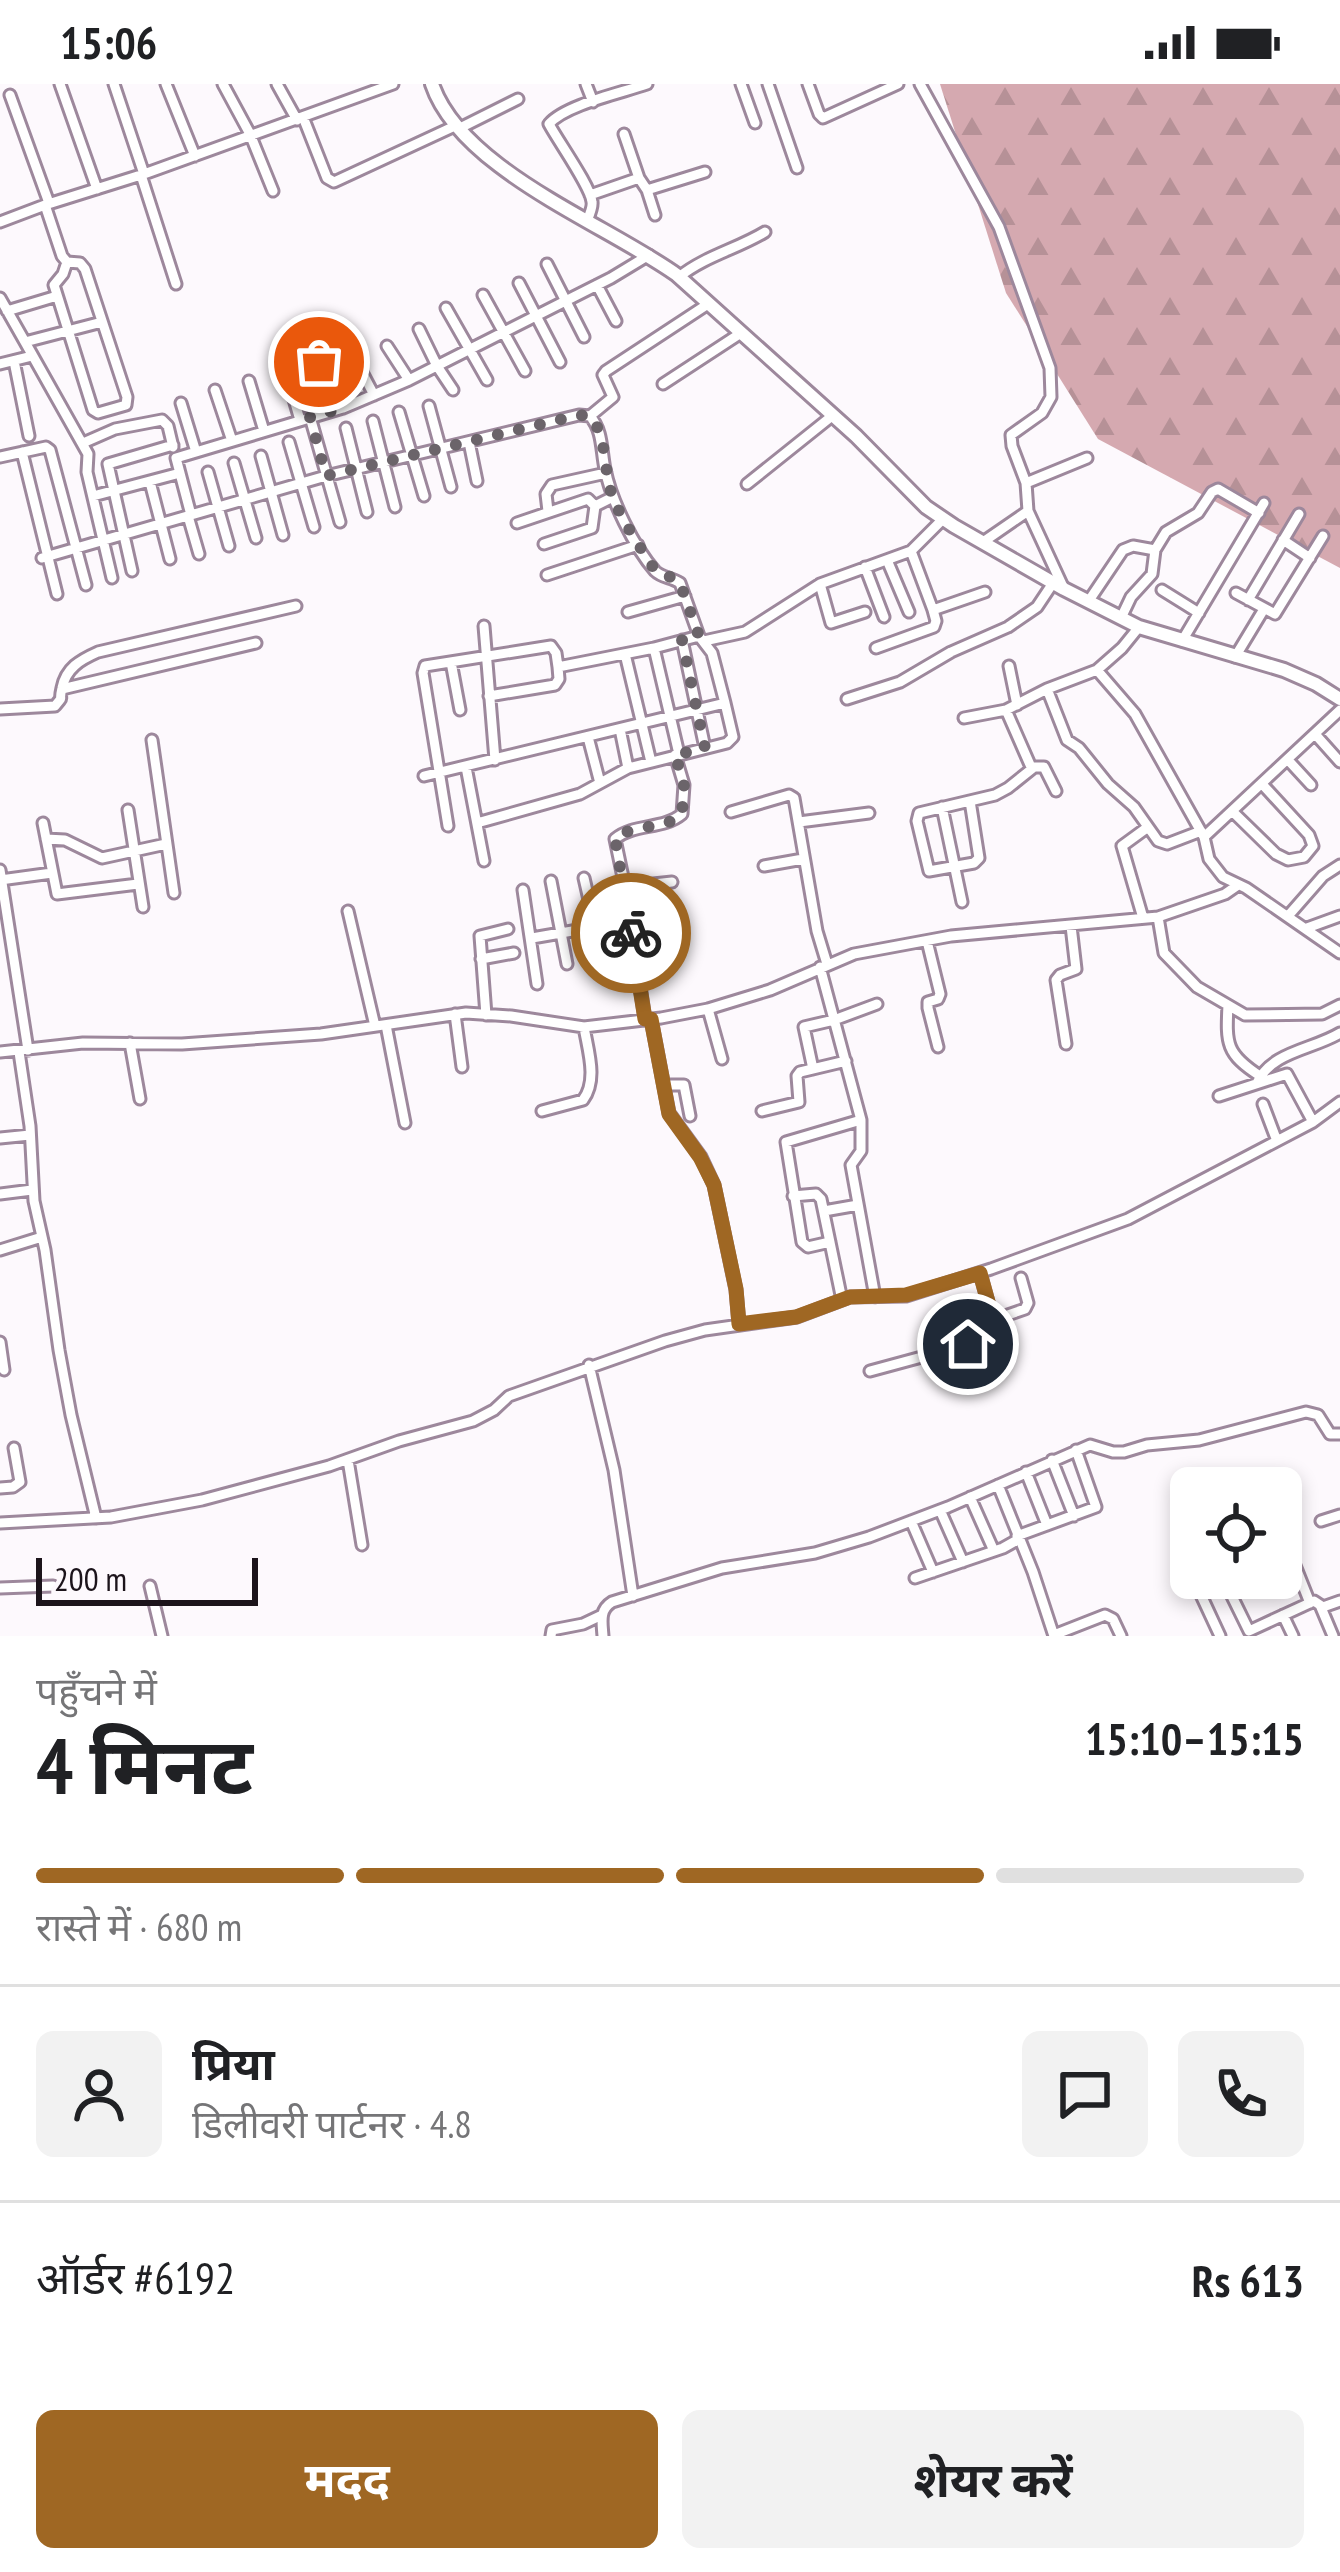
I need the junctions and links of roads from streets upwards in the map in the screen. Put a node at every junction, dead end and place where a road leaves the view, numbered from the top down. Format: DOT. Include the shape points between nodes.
graph roads {
  1 [pos="60,84"];
  2 [pos="114,84"];
  3 [pos="166,84"];
  4 [pos="223,84"];
  5 [pos="277,84"];
  6 [pos="393,84"];
  7 [pos="432,84"];
  8 [pos="586,84"];
  9 [pos="647,84"];
  10 [pos="741,84"];
  11 [pos="768,84"];
  12 [pos="808,84"];
  13 [pos="898,84"];
  14 [pos="920,84"];
  15 [pos="10,95"];
  16 [pos="518,99"];
  17 [pos="593,102"];
  18 [pos="300,118"];
  19 [pos="755,123"];
  20 [pos="458,126"];
  21 [pos="250,134"];
  22 [pos="624,134"];
  23 [pos="195,156"];
  24 [pos="796,168"];
  25 [pos="705,172"];
  26 [pos="143,174"];
  27 [pos="639,178"];
  28 [pos="97,189"];
  29 [pos="647,190"];
  30 [pos="273,191"];
  31 [pos="590,195"];
  32 [pos="47,204"];
  33 [pos="655,215"];
  34 [pos="0,221"];
  35 [pos="587,221"];
  36 [pos="765,232"];
  37 [pos="649,255"];
  38 [pos="67,262"];
  39 [pos="547,264"];
  40 [pos="679,278"];
  41 [pos="519,283"];
  42 [pos="176,284"];
  43 [pos="597,285"];
  44 [pos="482,295"];
  45 [pos="57,296"];
  46 [pos="0,298"];
  47 [pos="566,301"];
  48 [pos="708,304"];
  49 [pos="446,308"];
  50 [pos="7,311"];
  51 [pos="536,316"];
  52 [pos="616,321"];
  53 [pos="102,322"];
  54 [pos="419,329"];
  55 [pos="67,331"];
  56 [pos="502,333"];
  57 [pos="741,334"];
  58 [pos="584,337"];
  59 [pos="25,342"];
  60 [pos="387,346"];
  61 [pos="470,349"];
  62 [pos="32,356"];
  63 [pos="355,359"];
  64 [pos="14,361"];
  65 [pos="319,362"];
  66 [pos="560,362"];
  67 [pos="0,364"];
  68 [pos="437,366"];
  69 [pos="285,369"];
  70 [pos="525,371"];
  71 [pos="409,380"];
  72 [pos="487,380"];
  73 [pos="249,381"];
  74 [pos="663,384"];
  75 [pos="215,390"];
  76 [pos="453,390"];
  77 [pos="374,395"];
  78 [pos="181,403"];
  79 [pos="429,406"];
  80 [pos="343,408"];
  81 [pos="399,412"];
  82 [pos="590,416"];
  83 [pos="832,416"];
  84 [pos="305,418"];
  85 [pos="373,422"];
  86 [pos="346,428"];
  87 [pos="264,431"];
  88 [pos="29,436"];
  89 [pos="232,441"];
  90 [pos="289,442"];
  91 [pos="469,442"];
  92 [pos="83,443"];
  93 [pos="173,446"];
  94 [pos="441,449"];
  95 [pos="22,452"];
  96 [pos="196,452"];
  97 [pos="261,456"];
  98 [pos="412,456"];
  99 [pos="0,457"];
  100 [pos="176,458"];
  101 [pos="1088,458"];
  102 [pos="384,462"];
  103 [pos="234,463"];
  104 [pos="355,469"];
  105 [pos="208,472"];
  106 [pos="180,473"];
  107 [pos="606,473"];
  108 [pos="326,476"];
  109 [pos="150,482"];
  110 [pos="477,482"];
  111 [pos="1026,483"];
  112 [pos="300,484"];
  113 [pos="747,484"];
  114 [pos="451,487"];
  115 [pos="113,491"];
  116 [pos="272,492"];
  117 [pos="93,496"];
  118 [pos="424,496"];
  119 [pos="613,497"];
  120 [pos="244,500"];
  121 [pos="595,506"];
  122 [pos="218,507"];
  123 [pos="395,507"];
  124 [pos="548,511"];
  125 [pos="1028,511"];
  126 [pos="367,512"];
  127 [pos="1299,514"];
  128 [pos="189,515"];
  129 [pos="943,519"];
  130 [pos="340,522"];
  131 [pos="517,523"];
  132 [pos="160,524"];
  133 [pos="314,526"];
  134 [pos="124,534"];
  135 [pos="283,535"];
  136 [pos="1324,536"];
  137 [pos="256,538"];
  138 [pos="104,540"];
  139 [pos="1283,540"];
  140 [pos="982,542"];
  141 [pos="544,544"];
  142 [pos="638,544"];
  143 [pos="230,546"];
  144 [pos="77,548"];
  145 [pos="910,550"];
  146 [pos="1156,550"];
  147 [pos="199,554"];
  148 [pos="45,557"];
  149 [pos="1310,558"];
  150 [pos="170,559"];
  151 [pos="887,560"];
  152 [pos="865,567"];
  153 [pos="132,571"];
  154 [pos="548,575"];
  155 [pos="112,578"];
  156 [pos="820,584"];
  157 [pos="86,585"];
  158 [pos="1059,586"];
  159 [pos="1162,590"];
  160 [pos="985,592"];
  161 [pos="1236,592"];
  162 [pos="57,594"];
  163 [pos="685,596"];
  164 [pos="1248,599"];
  165 [pos="1088,602"];
  166 [pos="296,606"];
  167 [pos="1264,609"];
  168 [pos="933,610"];
  169 [pos="628,612"];
  170 [pos="865,612"];
  171 [pos="909,612"];
  172 [pos="1199,613"];
  173 [pos="884,617"];
  174 [pos="1121,618"];
  175 [pos="484,626"];
  176 [pos="1139,627"];
  177 [pos="200,629"];
  178 [pos="701,638"];
  179 [pos="682,640"];
  180 [pos="1182,640"];
  181 [pos="256,643"];
  182 [pos="654,648"];
  183 [pos="876,648"];
  184 [pos="206,654"];
  185 [pos="625,654"];
  186 [pos="487,657"];
  187 [pos="1235,657"];
  188 [pos="451,662"];
  189 [pos="1010,666"];
  190 [pos="558,667"];
  191 [pos="1096,670"];
  192 [pos="62,689"];
  193 [pos="1047,689"];
  194 [pos="1338,693"];
  195 [pos="489,696"];
  196 [pos="847,699"];
  197 [pos="725,703"];
  198 [pos="1012,708"];
  199 [pos="0,709"];
  200 [pos="460,710"];
  201 [pos="1340,710"];
  202 [pos="697,711"];
  203 [pos="669,718"];
  204 [pos="964,718"];
  205 [pos="641,724"];
  206 [pos="620,730"];
  207 [pos="1315,734"];
  208 [pos="587,737"];
  209 [pos="152,740"];
  210 [pos="705,748"];
  211 [pos="677,755"];
  212 [pos="494,760"];
  213 [pos="1288,760"];
  214 [pos="651,762"];
  215 [pos="1340,762"];
  216 [pos="466,766"];
  217 [pos="628,768"];
  218 [pos="1033,768"];
  219 [pos="439,773"];
  220 [pos="424,776"];
  221 [pos="600,783"];
  222 [pos="1262,784"];
  223 [pos="1312,785"];
  224 [pos="1056,791"];
  225 [pos="970,801"];
  226 [pos="942,807"];
  227 [pos="128,809"];
  228 [pos="1232,811"];
  229 [pos="731,812"];
  230 [pos="869,813"];
  231 [pos="799,822"];
  232 [pos="43,823"];
  233 [pos="477,823"];
  234 [pos="448,826"];
  235 [pos="1148,827"];
  236 [pos="1202,834"];
  237 [pos="46,839"];
  238 [pos="166,844"];
  239 [pos="133,853"];
  240 [pos="803,859"];
  241 [pos="484,861"];
  242 [pos="1340,865"];
  243 [pos="764,866"];
  244 [pos="955,867"];
  245 [pos="52,873"];
  246 [pos="1,877"];
  247 [pos="584,878"];
  248 [pos="551,881"];
  249 [pos="671,883"];
  250 [pos="138,884"];
  251 [pos="1238,885"];
  252 [pos="625,887"];
  253 [pos="523,890"];
  254 [pos="174,893"];
  255 [pos="962,902"];
  256 [pos="143,907"];
  257 [pos="348,911"];
  258 [pos="1288,916"];
  259 [pos="1340,916"];
  260 [pos="1158,917"];
  261 [pos="1143,918"];
  262 [pos="630,921"];
  263 [pos="1072,926"];
  264 [pos="595,928"];
  265 [pos="1307,928"];
  266 [pos="508,929"];
  267 [pos="561,934"];
  268 [pos="532,938"];
  269 [pos="927,940"];
  270 [pos="601,952"];
  271 [pos="514,953"];
  272 [pos="1340,953"];
  273 [pos="481,959"];
  274 [pos="567,964"];
  275 [pos="824,966"];
  276 [pos="537,984"];
  277 [pos="877,1004"];
  278 [pos="1228,1005"];
  279 [pos="1340,1005"];
  280 [pos="708,1009"];
  281 [pos="455,1013"];
  282 [pos="486,1015"];
  283 [pos="648,1019"];
  284 [pos="834,1020"];
  285 [pos="380,1025"];
  286 [pos="584,1027"];
  287 [pos="1340,1034"];
  288 [pos="130,1043"];
  289 [pos="1066,1044"];
  290 [pos="938,1047"];
  291 [pos="23,1051"];
  292 [pos="0,1052"];
  293 [pos="722,1059"];
  294 [pos="846,1061"];
  295 [pos="462,1067"];
  296 [pos="813,1069"];
  297 [pos="1259,1080"];
  298 [pos="664,1085"];
  299 [pos="1219,1096"];
  300 [pos="140,1099"];
  301 [pos="1340,1102"];
  302 [pos="1263,1104"];
  303 [pos="542,1111"];
  304 [pos="762,1111"];
  305 [pos="690,1116"];
  306 [pos="861,1120"];
  307 [pos="1313,1122"];
  308 [pos="405,1123"];
  309 [pos="30,1135"];
  310 [pos="0,1138"];
  311 [pos="1277,1141"];
  312 [pos="0,1178"];
  313 [pos="32,1190"];
  314 [pos="0,1194"];
  315 [pos="793,1196"];
  316 [pos="858,1205"];
  317 [pos="824,1211"];
  318 [pos="41,1238"];
  319 [pos="830,1242"];
  320 [pos="0,1250"];
  321 [pos="980,1273"];
  322 [pos="1021,1278"];
  323 [pos="875,1297"];
  324 [pos="842,1300"];
  325 [pos="993,1320"];
  326 [pos="739,1324"];
  327 [pos="0,1342"];
  328 [pos="589,1365"];
  329 [pos="4,1370"];
  330 [pos="870,1371"];
  331 [pos="1340,1434"];
  332 [pos="14,1448"];
  333 [pos="1076,1450"];
  334 [pos="348,1460"];
  335 [pos="1052,1460"];
  336 [pos="1026,1472"];
  337 [pos="998,1485"];
  338 [pos="0,1488"];
  339 [pos="970,1497"];
  340 [pos="940,1510"];
  341 [pos="1340,1514"];
  342 [pos="1074,1516"];
  343 [pos="96,1518"];
  344 [pos="911,1521"];
  345 [pos="1321,1521"];
  346 [pos="0,1523"];
  347 [pos="1047,1525"];
  348 [pos="1018,1538"];
  349 [pos="362,1545"];
  350 [pos="994,1551"];
  351 [pos="963,1562"];
  352 [pos="933,1572"];
  353 [pos="1302,1577"];
  354 [pos="915,1578"];
  355 [pos="53,1586"];
  356 [pos="150,1586"];
  357 [pos="0,1588"];
  358 [pos="633,1596"];
  359 [pos="1203,1599"];
  360 [pos="1234,1599"];
  361 [pos="1340,1600"];
  362 [pos="1315,1604"];
  363 [pos="602,1615"];
  364 [pos="1283,1615"];
  365 [pos="1250,1633"];
  366 [pos="1054,1635"];
  367 [pos="162,1636"];
  368 [pos="551,1636"];
  369 [pos="603,1636"];
  370 [pos="1120,1636"];
  371 [pos="1220,1636"];
  372 [pos="1293,1636"];
  373 [pos="1333,1636"];
  1 -- 28 [label="street"];
  2 -- 26 [label="street"];
  3 -- 23 [label="street"];
  4 -- 21 [label="street"];
  5 -- 18 [label="street"];
  6 -- 18 [label="street"];
  7 -- 20 [label="street"];
  8 -- 17 [label="street"];
  9 -- 17 [label="street"];
  10 -- 19 [label="street"];
  11 -- 24 [label="street"];
  12 -- 13 [label="street" via="823,118"];
  14 -- 111 [label="street" via="999,227 1050,368 1051,398 1010,440"];
  15 -- 32 [label="street"];
  16 -- 20 [label="street"];
  17 -- 31 [label="street" via="549,124"];
  18 -- 20 [label="street" via="334,182"];
  18 -- 21 [label="street"];
  20 -- 35 [label="street" via="508,172"];
  21 -- 23 [label="street"];
  21 -- 30 [label="street"];
  22 -- 27 [label="street"];
  23 -- 26 [label="street"];
  25 -- 29 [label="street"];
  26 -- 28 [label="street"];
  26 -- 42 [label="street"];
  27 -- 29 [label="street"];
  27 -- 31 [label="street"];
  28 -- 32 [label="street"];
  29 -- 33 [label="street"];
  31 -- 35 [label="street"];
  32 -- 34 [label="street"];
  32 -- 38 [label="street"];
  35 -- 37 [label="street"];
  36 -- 40 [label="street"];
  37 -- 40 [label="street"];
  37 -- 43 [label="street"];
  38 -- 45 [label="street" via="55,281"];
  38 -- 53 [label="street" via="83,265"];
  39 -- 47 [label="street"];
  40 -- 48 [label="street"];
  41 -- 51 [label="street"];
  43 -- 47 [label="street"];
  43 -- 52 [label="street"];
  44 -- 56 [label="street"];
  45 -- 50 [label="street"];
  45 -- 55 [label="street"];
  46 -- 50 [label="street"];
  47 -- 51 [label="street"];
  47 -- 58 [label="street"];
  48 -- 57 [label="street"];
  48 -- 82 [label="street" via="606,371 613,397"];
  49 -- 61 [label="street"];
  50 -- 59 [label="street"];
  51 -- 56 [label="street"];
  51 -- 66 [label="street"];
  53 -- 55 [label="street"];
  53 -- 55 [label="street" via="128,403 98,413"];
  54 -- 68 [label="street"];
  55 -- 59 [label="street"];
  56 -- 61 [label="street"];
  56 -- 70 [label="street"];
  57 -- 74 [label="street"];
  57 -- 83 [label="street"];
  59 -- 62 [label="street"];
  60 -- 71 [label="street"];
  61 -- 68 [label="street"];
  61 -- 72 [label="street"];
  62 -- 64 [label="street"];
  62 -- 92 [label="street"];
  63 -- 77 [label="street"];
  64 -- 67 [label="street"];
  64 -- 88 [label="street"];
  65 -- 80 [label="street"];
  68 -- 71 [label="street"];
  68 -- 76 [label="street"];
  69 -- 84 [label="street"];
  71 -- 77 [label="street"];
  73 -- 87 [label="street"];
  75 -- 89 [label="street"];
  77 -- 80 [label="street"];
  78 -- 96 [label="street"];
  79 -- 94 [label="street"];
  80 -- 84 [label="street"];
  81 -- 98 [label="street"];
  82 -- 91 [label="street"];
  82 -- 107 [label="street"];
  83 -- 113 [label="street"];
  83 -- 129 [label="street"];
  84 -- 87 [label="street"];
  84 -- 108 [label="street"];
  85 -- 102 [label="street"];
  86 -- 104 [label="street"];
  87 -- 89 [label="street"];
  89 -- 96 [label="street"];
  90 -- 112 [label="street"];
  91 -- 94 [label="street"];
  91 -- 110 [label="street"];
  92 -- 93 [label="street" via="162,420"];
  92 -- 117 [label="street"];
  93 -- 100 [label="street"];
  93 -- 115 [label="street" via="108,463"];
  94 -- 98 [label="street"];
  94 -- 114 [label="street"];
  95 -- 99 [label="street"];
  95 -- 144 [label="street" via="50,450"];
  95 -- 148 [label="street"];
  96 -- 100 [label="street"];
  97 -- 116 [label="street"];
  98 -- 102 [label="street"];
  98 -- 118 [label="street"];
  100 -- 106 [label="street"];
  101 -- 111 [label="street"];
  102 -- 104 [label="street"];
  102 -- 123 [label="street"];
  103 -- 120 [label="street"];
  104 -- 108 [label="street"];
  104 -- 126 [label="street"];
  105 -- 122 [label="street"];
  106 -- 109 [label="street"];
  106 -- 128 [label="street"];
  107 -- 119 [label="street"];
  107 -- 124 [label="street" via="552,485"];
  108 -- 112 [label="street"];
  108 -- 130 [label="street"];
  109 -- 115 [label="street"];
  109 -- 132 [label="street"];
  111 -- 125 [label="street"];
  112 -- 116 [label="street"];
  112 -- 133 [label="street"];
  115 -- 117 [label="street"];
  115 -- 134 [label="street"];
  116 -- 120 [label="street"];
  116 -- 135 [label="street"];
  117 -- 138 [label="street"];
  119 -- 121 [label="street"];
  119 -- 142 [label="street"];
  120 -- 122 [label="street"];
  120 -- 137 [label="street"];
  121 -- 124 [label="street" via="588,499"];
  121 -- 141 [label="street" via="592,528"];
  122 -- 128 [label="street"];
  122 -- 143 [label="street"];
  124 -- 131 [label="street"];
  125 -- 140 [label="street"];
  125 -- 158 [label="street"];
  127 -- 139 [label="street"];
  128 -- 132 [label="street"];
  128 -- 147 [label="street"];
  129 -- 140 [label="street"];
  129 -- 145 [label="street"];
  132 -- 134 [label="street"];
  132 -- 150 [label="street"];
  134 -- 138 [label="street"];
  134 -- 153 [label="street"];
  136 -- 149 [label="street"];
  138 -- 144 [label="street"];
  138 -- 155 [label="street"];
  139 -- 149 [label="street"];
  139 -- 164 [label="street"];
  140 -- 158 [label="street"];
  142 -- 154 [label="street"];
  142 -- 163 [label="street"];
  144 -- 148 [label="street"];
  144 -- 157 [label="street"];
  145 -- 151 [label="street"];
  145 -- 168 [label="street"];
  146 -- 165 [label="street" via="1123,550"];
  146 -- 172 [label="street" via="1215,490 1262,508"];
  146 -- 174 [label="street" via="1152,574"];
  148 -- 162 [label="street"];
  149 -- 167 [label="street" via="1278,613"];
  151 -- 152 [label="street"];
  151 -- 171 [label="street"];
  152 -- 156 [label="street"];
  152 -- 173 [label="street"];
  156 -- 170 [label="street" via="831,623"];
  156 -- 178 [label="street" via="745,632"];
  158 -- 165 [label="street"];
  158 -- 196 [label="street" via="1024,619 900,682"];
  159 -- 172 [label="street"];
  160 -- 168 [label="street"];
  161 -- 164 [label="street"];
  163 -- 169 [label="street"];
  163 -- 178 [label="street"];
  164 -- 167 [label="street"];
  165 -- 174 [label="street"];
  166 -- 177 [label="street"];
  167 -- 187 [label="street"];
  168 -- 183 [label="street" via="934,627"];
  172 -- 180 [label="street"];
  174 -- 176 [label="street"];
  175 -- 186 [label="street"];
  176 -- 180 [label="street"];
  176 -- 191 [label="street"];
  177 -- 184 [label="street"];
  177 -- 192 [label="street" via="88,656"];
  178 -- 179 [label="street"];
  178 -- 197 [label="street"];
  179 -- 182 [label="street"];
  179 -- 202 [label="street"];
  180 -- 187 [label="street"];
  181 -- 184 [label="street"];
  182 -- 185 [label="street"];
  182 -- 203 [label="street"];
  184 -- 192 [label="street"];
  185 -- 190 [label="street"];
  185 -- 205 [label="street"];
  186 -- 188 [label="street"];
  186 -- 190 [label="street" via="550,646"];
  186 -- 195 [label="street"];
  187 -- 194 [label="street"];
  188 -- 200 [label="street"];
  188 -- 219 [label="street" via="429,664 424,673"];
  189 -- 198 [label="street"];
  190 -- 195 [label="street" via="555,685"];
  191 -- 193 [label="street"];
  191 -- 236 [label="street" via="1135,714"];
  192 -- 199 [label="street" via="55,706"];
  193 -- 198 [label="street"];
  193 -- 235 [label="street" via="1067,740"];
  195 -- 212 [label="street"];
  197 -- 202 [label="street"];
  197 -- 210 [label="street" via="732,740"];
  198 -- 204 [label="street"];
  198 -- 218 [label="street"];
  201 -- 207 [label="street"];
  202 -- 203 [label="street"];
  202 -- 210 [label="street"];
  203 -- 205 [label="street"];
  203 -- 211 [label="street"];
  205 -- 206 [label="street"];
  205 -- 214 [label="street"];
  206 -- 208 [label="street"];
  206 -- 217 [label="street"];
  207 -- 213 [label="street"];
  207 -- 215 [label="street"];
  208 -- 212 [label="street"];
  208 -- 221 [label="street"];
  209 -- 238 [label="street"];
  210 -- 211 [label="street"];
  211 -- 214 [label="street"];
  211 -- 252 [label="street" via="684,808 678,818 615,838"];
  212 -- 216 [label="street"];
  213 -- 222 [label="street"];
  213 -- 223 [label="street"];
  214 -- 217 [label="street"];
  216 -- 219 [label="street"];
  216 -- 233 [label="street"];
  217 -- 221 [label="street"];
  218 -- 224 [label="street" via="1043,766"];
  218 -- 225 [label="street" via="1002,792"];
  219 -- 220 [label="street"];
  219 -- 234 [label="street"];
  221 -- 233 [label="street"];
  222 -- 228 [label="street"];
  222 -- 228 [label="street" via="1309,835 1304,857 1276,854"];
  225 -- 226 [label="street"];
  225 -- 244 [label="street" via="980,854"];
  226 -- 244 [label="street"];
  226 -- 244 [label="street" via="916,816 920,837 929,871"];
  227 -- 239 [label="street"];
  228 -- 236 [label="street"];
  229 -- 231 [label="street" via="790,795"];
  230 -- 231 [label="street"];
  231 -- 240 [label="street"];
  232 -- 237 [label="street"];
  233 -- 241 [label="street"];
  235 -- 236 [label="street" via="1162,844"];
  235 -- 261 [label="street" via="1122,851"];
  236 -- 251 [label="street" via="1222,877"];
  237 -- 239 [label="street" via="102,858"];
  237 -- 245 [label="street"];
  238 -- 239 [label="street"];
  238 -- 254 [label="street"];
  239 -- 250 [label="street"];
  240 -- 243 [label="street"];
  240 -- 275 [label="street"];
  242 -- 258 [label="street"];
  244 -- 255 [label="street"];
  245 -- 246 [label="street"];
  245 -- 250 [label="street" via="63,895"];
  246 -- 291 [label="street"];
  247 -- 264 [label="street"];
  248 -- 267 [label="street"];
  249 -- 252 [label="street"];
  250 -- 256 [label="street"];
  251 -- 258 [label="street"];
  251 -- 260 [label="street"];
  252 -- 262 [label="street"];
  253 -- 268 [label="street"];
  257 -- 285 [label="street"];
  258 -- 265 [label="street"];
  259 -- 265 [label="street"];
  260 -- 261 [label="street"];
  260 -- 278 [label="street" via="1164,953"];
  261 -- 263 [label="street"];
  262 -- 264 [label="street"];
  262 -- 283 [label="street"];
  263 -- 269 [label="street"];
  263 -- 289 [label="street" via="1076,969 1056,980"];
  264 -- 267 [label="street"];
  264 -- 270 [label="street"];
  265 -- 272 [label="street"];
  266 -- 273 [label="street" via="480,936"];
  267 -- 268 [label="street"];
  267 -- 274 [label="street"];
  268 -- 276 [label="street"];
  269 -- 275 [label="street"];
  269 -- 290 [label="street" via="940,994 928,1002"];
  271 -- 273 [label="street"];
  273 -- 282 [label="street"];
  275 -- 280 [label="street"];
  275 -- 284 [label="street"];
  277 -- 284 [label="street"];
  278 -- 279 [label="street" via="1251,1016 1322,1014"];
  278 -- 297 [label="street" via="1229,1047"];
  280 -- 283 [label="street"];
  280 -- 293 [label="street"];
  281 -- 282 [label="street"];
  281 -- 285 [label="street"];
  281 -- 295 [label="street"];
  282 -- 286 [label="street"];
  283 -- 286 [label="street"];
  283 -- 298 [label="street"];
  284 -- 294 [label="street"];
  284 -- 296 [label="street" via="804,1027"];
  285 -- 288 [label="street"];
  285 -- 308 [label="street"];
  286 -- 303 [label="street" via="588,1096"];
  287 -- 297 [label="street" via="1286,1054"];
  288 -- 291 [label="street"];
  288 -- 300 [label="street"];
  291 -- 292 [label="street"];
  291 -- 309 [label="street"];
  294 -- 296 [label="street"];
  294 -- 306 [label="street"];
  296 -- 304 [label="street" via="798,1074 799,1102"];
  297 -- 299 [label="street"];
  297 -- 307 [label="street" via="1289,1076"];
  298 -- 305 [label="street" via="684,1084"];
  298 -- 326 [label="street" via="672,1120 714,1185"];
  301 -- 307 [label="street"];
  302 -- 311 [label="street"];
  306 -- 315 [label="street" via="786,1142"];
  306 -- 316 [label="street" via="861,1150 851,1165"];
  307 -- 311 [label="street"];
  309 -- 310 [label="street"];
  309 -- 313 [label="street"];
  311 -- 321 [label="street" via="1128,1220"];
  312 -- 314 [label="street"];
  313 -- 314 [label="street"];
  313 -- 318 [label="street"];
  315 -- 317 [label="street" via="819,1195"];
  315 -- 319 [label="street" via="804,1246"];
  316 -- 317 [label="street"];
  316 -- 323 [label="street"];
  317 -- 319 [label="street"];
  318 -- 320 [label="street"];
  318 -- 343 [label="street"];
  319 -- 324 [label="street"];
  321 -- 323 [label="street"];
  321 -- 325 [label="street"];
  322 -- 325 [label="street" via="1027,1307"];
  323 -- 324 [label="street"];
  324 -- 326 [label="street" via="796,1317"];
  325 -- 330 [label="street" via="970,1328 966,1345"];
  326 -- 328 [label="street"];
  327 -- 329 [label="street"];
  328 -- 334 [label="street" via="509,1396 473,1421"];
  328 -- 358 [label="street"];
  331 -- 333 [label="street" via="1306,1412 1199,1441"];
  332 -- 338 [label="street" via="20,1482"];
  333 -- 335 [label="street"];
  333 -- 342 [label="street" via="1097,1506"];
  334 -- 343 [label="street" via="202,1500"];
  334 -- 349 [label="street"];
  335 -- 336 [label="street"];
  335 -- 342 [label="street"];
  336 -- 337 [label="street"];
  336 -- 347 [label="street"];
  337 -- 339 [label="street"];
  337 -- 348 [label="street"];
  339 -- 340 [label="street"];
  339 -- 350 [label="street"];
  340 -- 344 [label="street"];
  340 -- 351 [label="street"];
  341 -- 345 [label="street"];
  342 -- 347 [label="street"];
  343 -- 346 [label="street"];
  344 -- 352 [label="street"];
  344 -- 358 [label="street"];
  347 -- 348 [label="street"];
  348 -- 350 [label="street"];
  348 -- 366 [label="street"];
  350 -- 351 [label="street"];
  351 -- 352 [label="street"];
  352 -- 354 [label="street"];
  353 -- 362 [label="street"];
  355 -- 357 [label="street"];
  356 -- 367 [label="street"];
  358 -- 363 [label="street"];
  359 -- 371 [label="street"];
  360 -- 365 [label="street"];
  361 -- 362 [label="street"];
  362 -- 364 [label="street"];
  362 -- 373 [label="street"];
  363 -- 368 [label="street"];
  363 -- 369 [label="street"];
  364 -- 365 [label="street"];
  364 -- 372 [label="street"];
  366 -- 370 [label="street" via="1105,1615"];
}
